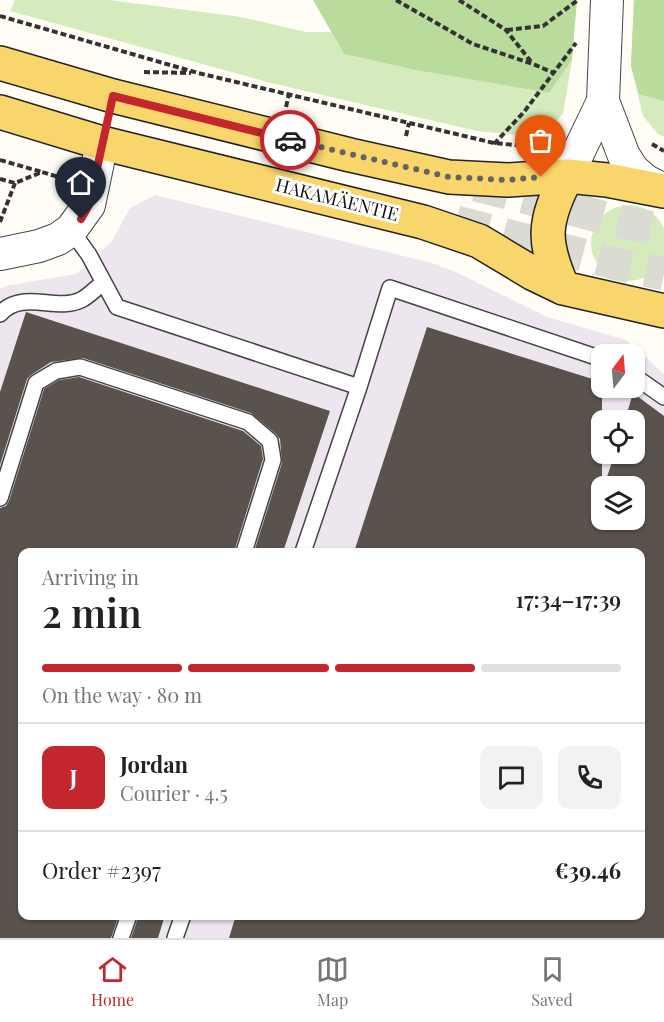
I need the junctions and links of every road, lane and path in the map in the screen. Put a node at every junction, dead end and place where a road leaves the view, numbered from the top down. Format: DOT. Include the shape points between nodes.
graph roads {
  1 [pos="396,0"];
  2 [pos="459,0"];
  3 [pos="579,0"];
  4 [pos="607,0"];
  5 [pos="0,16"];
  6 [pos="506,30"];
  7 [pos="579,39"];
  8 [pos="0,63"];
  9 [pos="532,64"];
  10 [pos="554,73"];
  11 [pos="289,94"];
  12 [pos="113,96"];
  13 [pos="603,101"];
  14 [pos="286,107"];
  15 [pos="0,112"];
  16 [pos="409,123"];
  17 [pos="406,136"];
  18 [pos="560,136"];
  19 [pos="102,143"];
  20 [pos="494,143"];
  21 [pos="0,160"];
  22 [pos="42,172"];
  23 [pos="567,176"];
  24 [pos="0,179"];
  25 [pos="15,183"];
  26 [pos="92,186"];
  27 [pos="664,190"];
  28 [pos="0,222"];
  29 [pos="71,230"];
  30 [pos="0,254"];
  31 [pos="104,283"];
  32 [pos="563,288"];
  33 [pos="664,311"];
  34 [pos="0,314"];
  35 [pos="591,355"];
  36 [pos="645,382"];
  37 [pos="359,387"];
  38 [pos="664,397"];
  39 [pos="0,498"];
  40 [pos="245,548"];
  41 [pos="304,548"];
  42 [pos="127,920"];
  43 [pos="181,920"];
  44 [pos="122,938"];
  45 [pos="175,938"];
  1 -- 9 [label="path" via="473,44"];
  2 -- 6 [label="path"];
  3 -- 6 [label="path" via="543,26"];
  4 -- 13 [label="street"];
  5 -- 11 [label="path" via="198,73"];
  6 -- 9 [label="path"];
  7 -- 10 [label="path"];
  8 -- 12 [label="main road"];
  9 -- 10 [label="path"];
  10 -- 20 [label="path"];
  11 -- 14 [label="path"];
  11 -- 16 [label="path"];
  12 -- 19 [label="main road"];
  12 -- 23 [label="main road" via="449,177 508,180"];
  13 -- 23 [label="street"];
  13 -- 27 [label="street" via="633,170"];
  15 -- 19 [label="main road, HAKAMÄENTIE"];
  16 -- 17 [label="path"];
  16 -- 20 [label="path"];
  18 -- 20 [label="path" via="515,145"];
  19 -- 26 [label="street"];
  19 -- 32 [label="main road, HAKAMÄENTIE" via="423,222 479,241"];
  21 -- 22 [label="path"];
  22 -- 25 [label="path"];
  22 -- 26 [label="path"];
  23 -- 27 [label="main road"];
  23 -- 32 [label="main road" via="550,213 547,232 548,250"];
  24 -- 25 [label="path"];
  25 -- 28 [label="path"];
  26 -- 29 [label="street" via="89,205"];
  29 -- 30 [label="street" via="39,246"];
  29 -- 31 [label="lane"];
  31 -- 34 [label="lane" via="80,301 17,303"];
  31 -- 37 [label="lane" via="117,307"];
  32 -- 33 [label="main road, HAKAMÄENTIE"];
  35 -- 37 [label="lane" via="390,288"];
  36 -- 38 [label="lane"];
  37 -- 41 [label="lane"];
  39 -- 40 [label="lane" via="36,383 56,371 80,367 248,422 270,441 273,460"];
  42 -- 44 [label="lane"];
  43 -- 45 [label="lane"];
}
